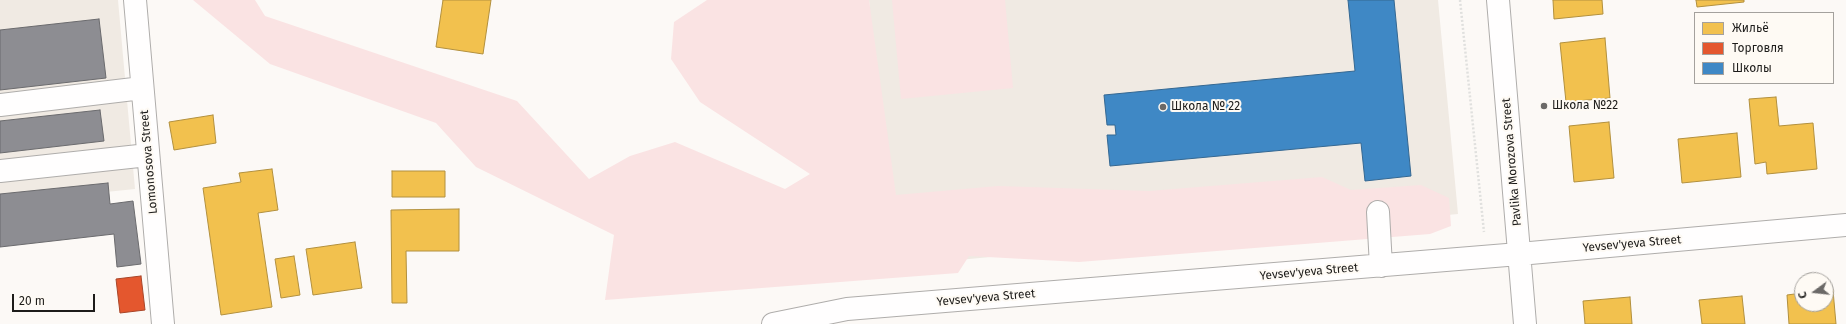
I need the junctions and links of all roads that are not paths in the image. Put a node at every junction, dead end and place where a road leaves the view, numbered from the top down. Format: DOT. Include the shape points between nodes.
graph roads {
  1 [pos="135,0"];
  2 [pos="1498,0"];
  3 [pos="142,88"];
  4 [pos="0,105"];
  5 [pos="148,155"];
  6 [pos="0,171"];
  7 [pos="1378,212"];
  8 [pos="1846,225"];
  9 [pos="1519,254"];
  10 [pos="1381,266"];
  11 [pos="848,316"];
  12 [pos="162,324"];
  13 [pos="773,324"];
  14 [pos="1526,324"];
  1 -- 3 [label="street, Lomonosova Street"];
  2 -- 9 [label="street, Pavlika Morozova Street"];
  3 -- 4 [label="street"];
  3 -- 5 [label="street, Lomonosova Street"];
  5 -- 6 [label="street"];
  5 -- 12 [label="street, Lomonosova Street"];
  7 -- 10 [label="street"];
  8 -- 9 [label="street, Yevsev'yeva Street"];
  9 -- 10 [label="street, Yevsev'yeva Street"];
  9 -- 14 [label="street, Pavlika Morozova Street"];
  10 -- 11 [label="street, Yevsev'yeva Street"];
  11 -- 13 [label="street, Yevsev'yeva Street"];
}
